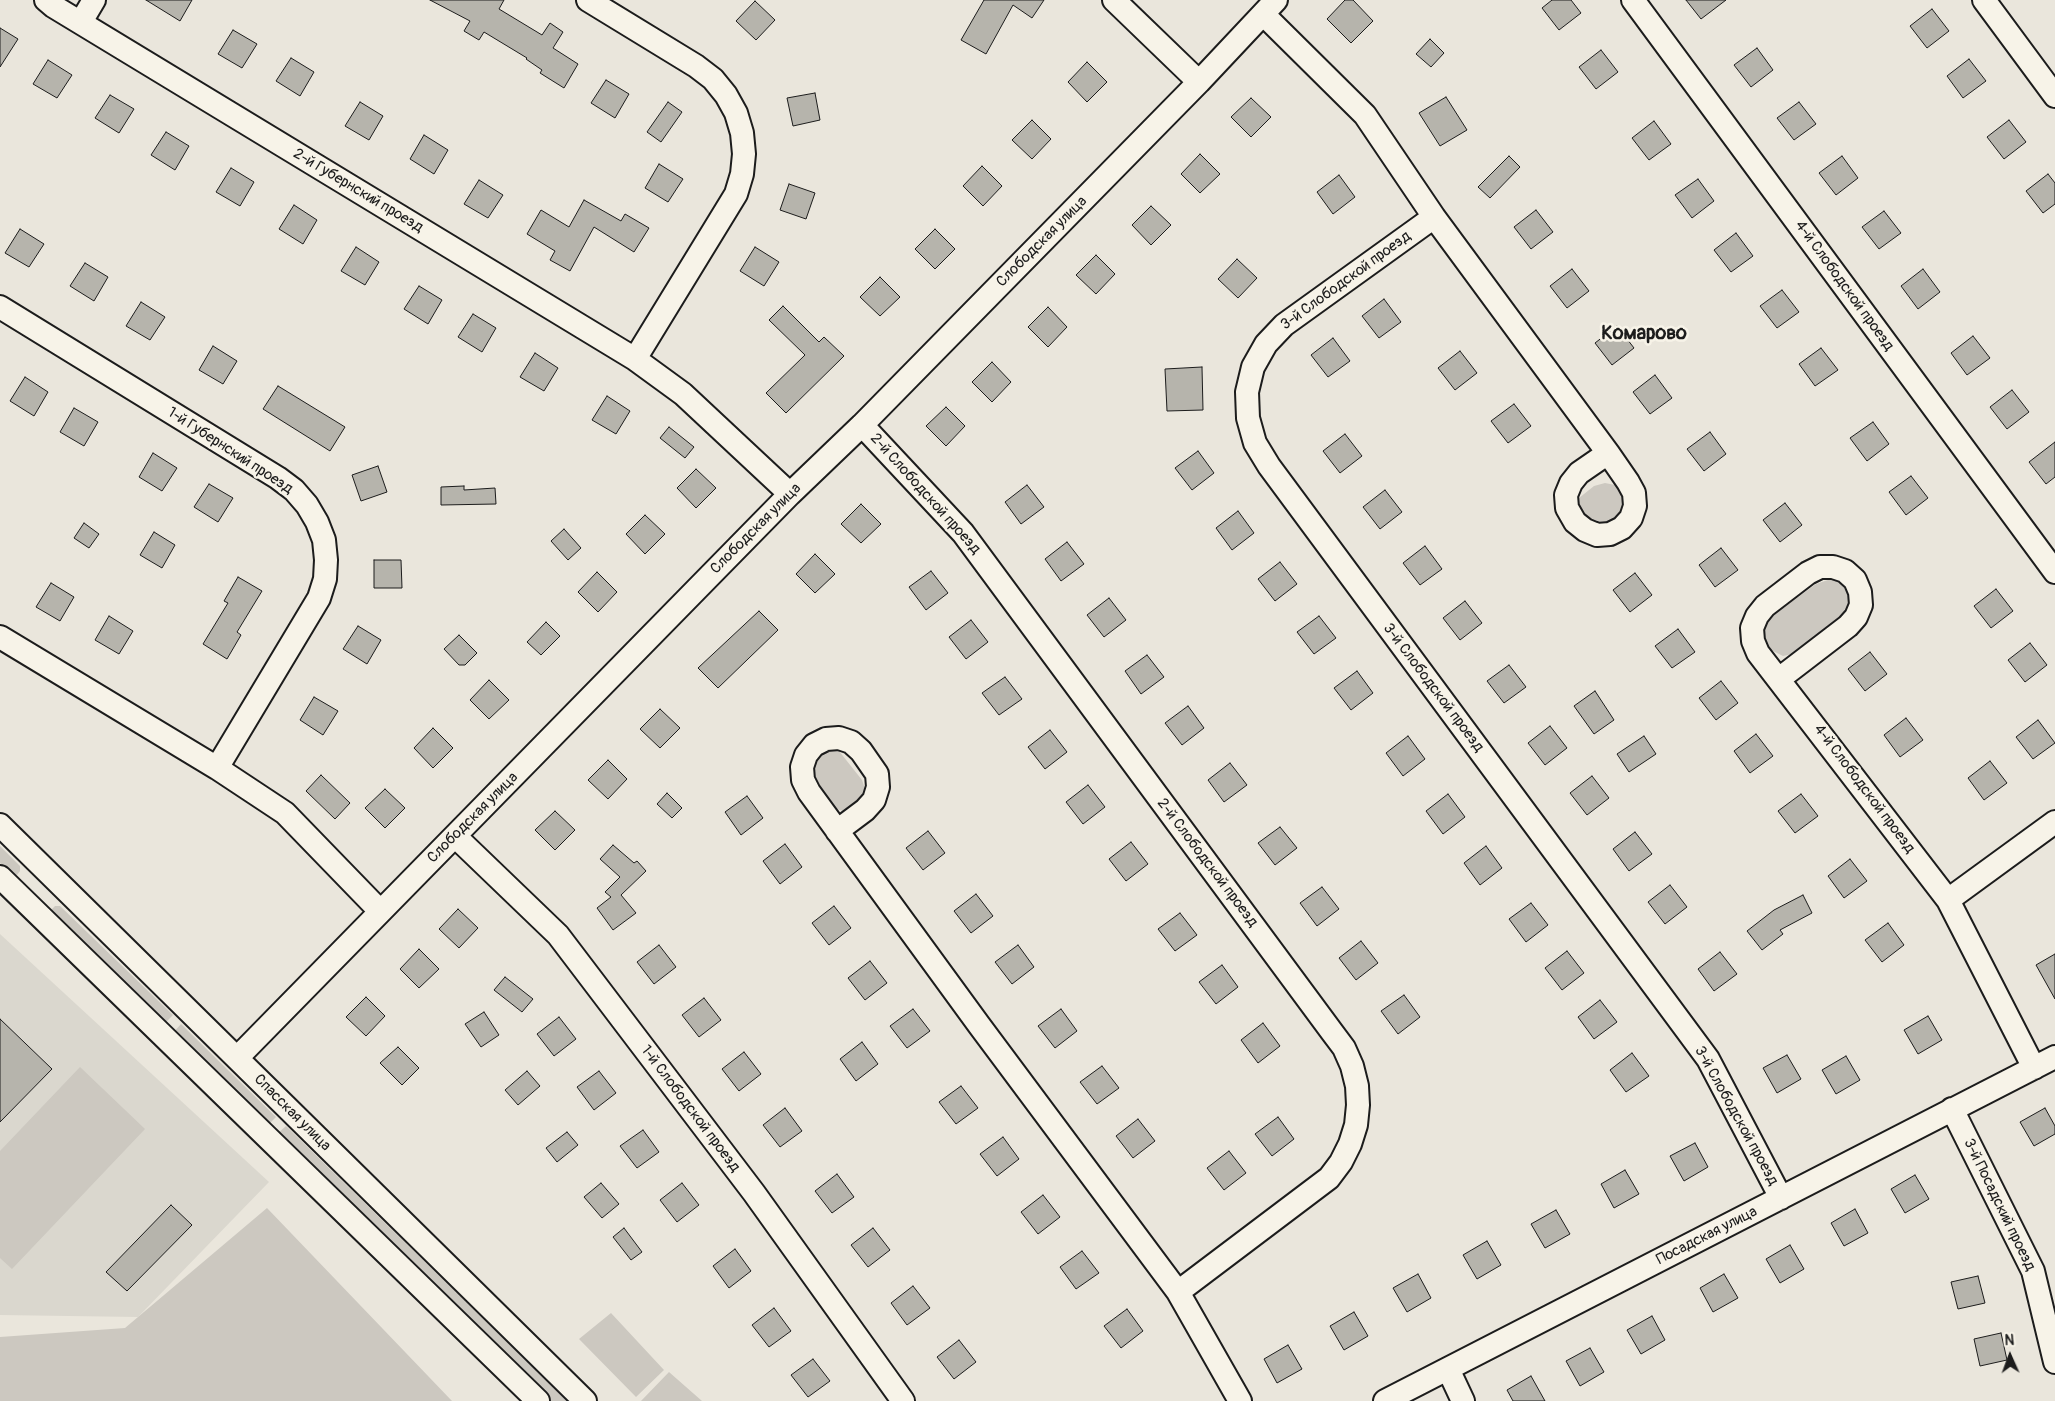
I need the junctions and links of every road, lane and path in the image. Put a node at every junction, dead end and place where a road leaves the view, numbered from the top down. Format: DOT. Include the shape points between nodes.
graph roads {
  1 [pos="46,0"];
  2 [pos="94,0"];
  3 [pos="588,0"];
  4 [pos="1114,0"];
  5 [pos="1633,0"];
  6 [pos="1984,0"];
  7 [pos="1270,7"];
  8 [pos="81,22"];
  9 [pos="1199,82"];
  10 [pos="2055,96"];
  11 [pos="1434,217"];
  12 [pos="0,307"];
  13 [pos="635,359"];
  14 [pos="862,425"];
  15 [pos="1608,453"];
  16 [pos="790,494"];
  17 [pos="2055,572"];
  18 [pos="0,636"];
  19 [pos="1779,679"];
  20 [pos="217,768"];
  21 [pos="2055,822"];
  22 [pos="0,825"];
  23 [pos="837,830"];
  24 [pos="455,836"];
  25 [pos="0,877"];
  26 [pos="58,882"];
  27 [pos="1948,900"];
  28 [pos="31,908"];
  29 [pos="380,912"];
  30 [pos="2055,1057"];
  31 [pos="237,1058"];
  32 [pos="2034,1068"];
  33 [pos="1952,1109"];
  34 [pos="1781,1198"];
  35 [pos="1178,1292"];
  36 [pos="2055,1362"];
  37 [pos="1448,1370"];
  38 [pos="538,1401"];
  39 [pos="585,1401"];
  40 [pos="903,1401"];
  41 [pos="1240,1401"];
  42 [pos="1386,1401"];
  43 [pos="1463,1401"];
  1 -- 8 [label="street, 2-й Губернский проезд"];
  2 -- 8 [label="street"];
  3 -- 13 [label="street" via="712,79 726,95 742,133 744,154 736,194"];
  4 -- 9 [label="street"];
  5 -- 17 [label="street, 4-й Слободской проезд"];
  6 -- 10 [label="street"];
  7 -- 9 [label="street, Слободская улица"];
  7 -- 11 [label="street" via="1364,115"];
  8 -- 13 [label="street, 2-й Губернский проезд"];
  9 -- 14 [label="street, Слободская улица"];
  11 -- 15 [label="street"];
  11 -- 34 [label="street, 3-й Слободской проезд" via="1284,325 1266,344 1253,367 1247,392 1248,418 1255,443 1708,1059"];
  12 -- 20 [label="street, 1-й Губернский проезд" via="278,478 294,490 317,522 324,540 326,560 319,598"];
  13 -- 16 [label="street, 2-й Губернский проезд" via="683,394"];
  14 -- 16 [label="street, Слободская улица"];
  14 -- 35 [label="street, 2-й Слободской проезд" via="963,533 1344,1048 1352,1066 1357,1086 1356,1125 1341,1162 1329,1178"];
  16 -- 24 [label="street, Слободская улица"];
  18 -- 20 [label="street"];
  19 -- 19 [label="street, 4-й Слободской проезд" via="1758,653 1753,641 1752,628 1757,616 1808,573 1820,567 1845,571 1860,592 1861,605 1856,617"];
  19 -- 27 [label="street, 4-й Слободской проезд"];
  20 -- 29 [label="street" via="285,813"];
  21 -- 27 [label="street"];
  22 -- 26 [label="street, Спасская улица"];
  23 -- 35 [label="street"];
  24 -- 29 [label="street, Слободская улица"];
  24 -- 40 [label="street, 1-й Слободской проезд" via="558,935 754,1193"];
  25 -- 28 [label="street"];
  26 -- 28 [label="street"];
  26 -- 31 [label="street, Спасская улица"];
  27 -- 32 [label="street, 4-й Слободской проезд"];
  28 -- 38 [label="street"];
  29 -- 31 [label="street, Слободская улица"];
  30 -- 32 [label="street, Посадская улица"];
  31 -- 39 [label="street, Спасская улица"];
  32 -- 33 [label="street, Посадская улица"];
  33 -- 34 [label="street, Посадская улица"];
  33 -- 36 [label="street, 3-й Посадский проезд" via="2033,1271"];
  34 -- 37 [label="street, Посадская улица"];
  35 -- 41 [label="street"];
  37 -- 42 [label="street, Посадская улица"];
  37 -- 43 [label="street"];
}
